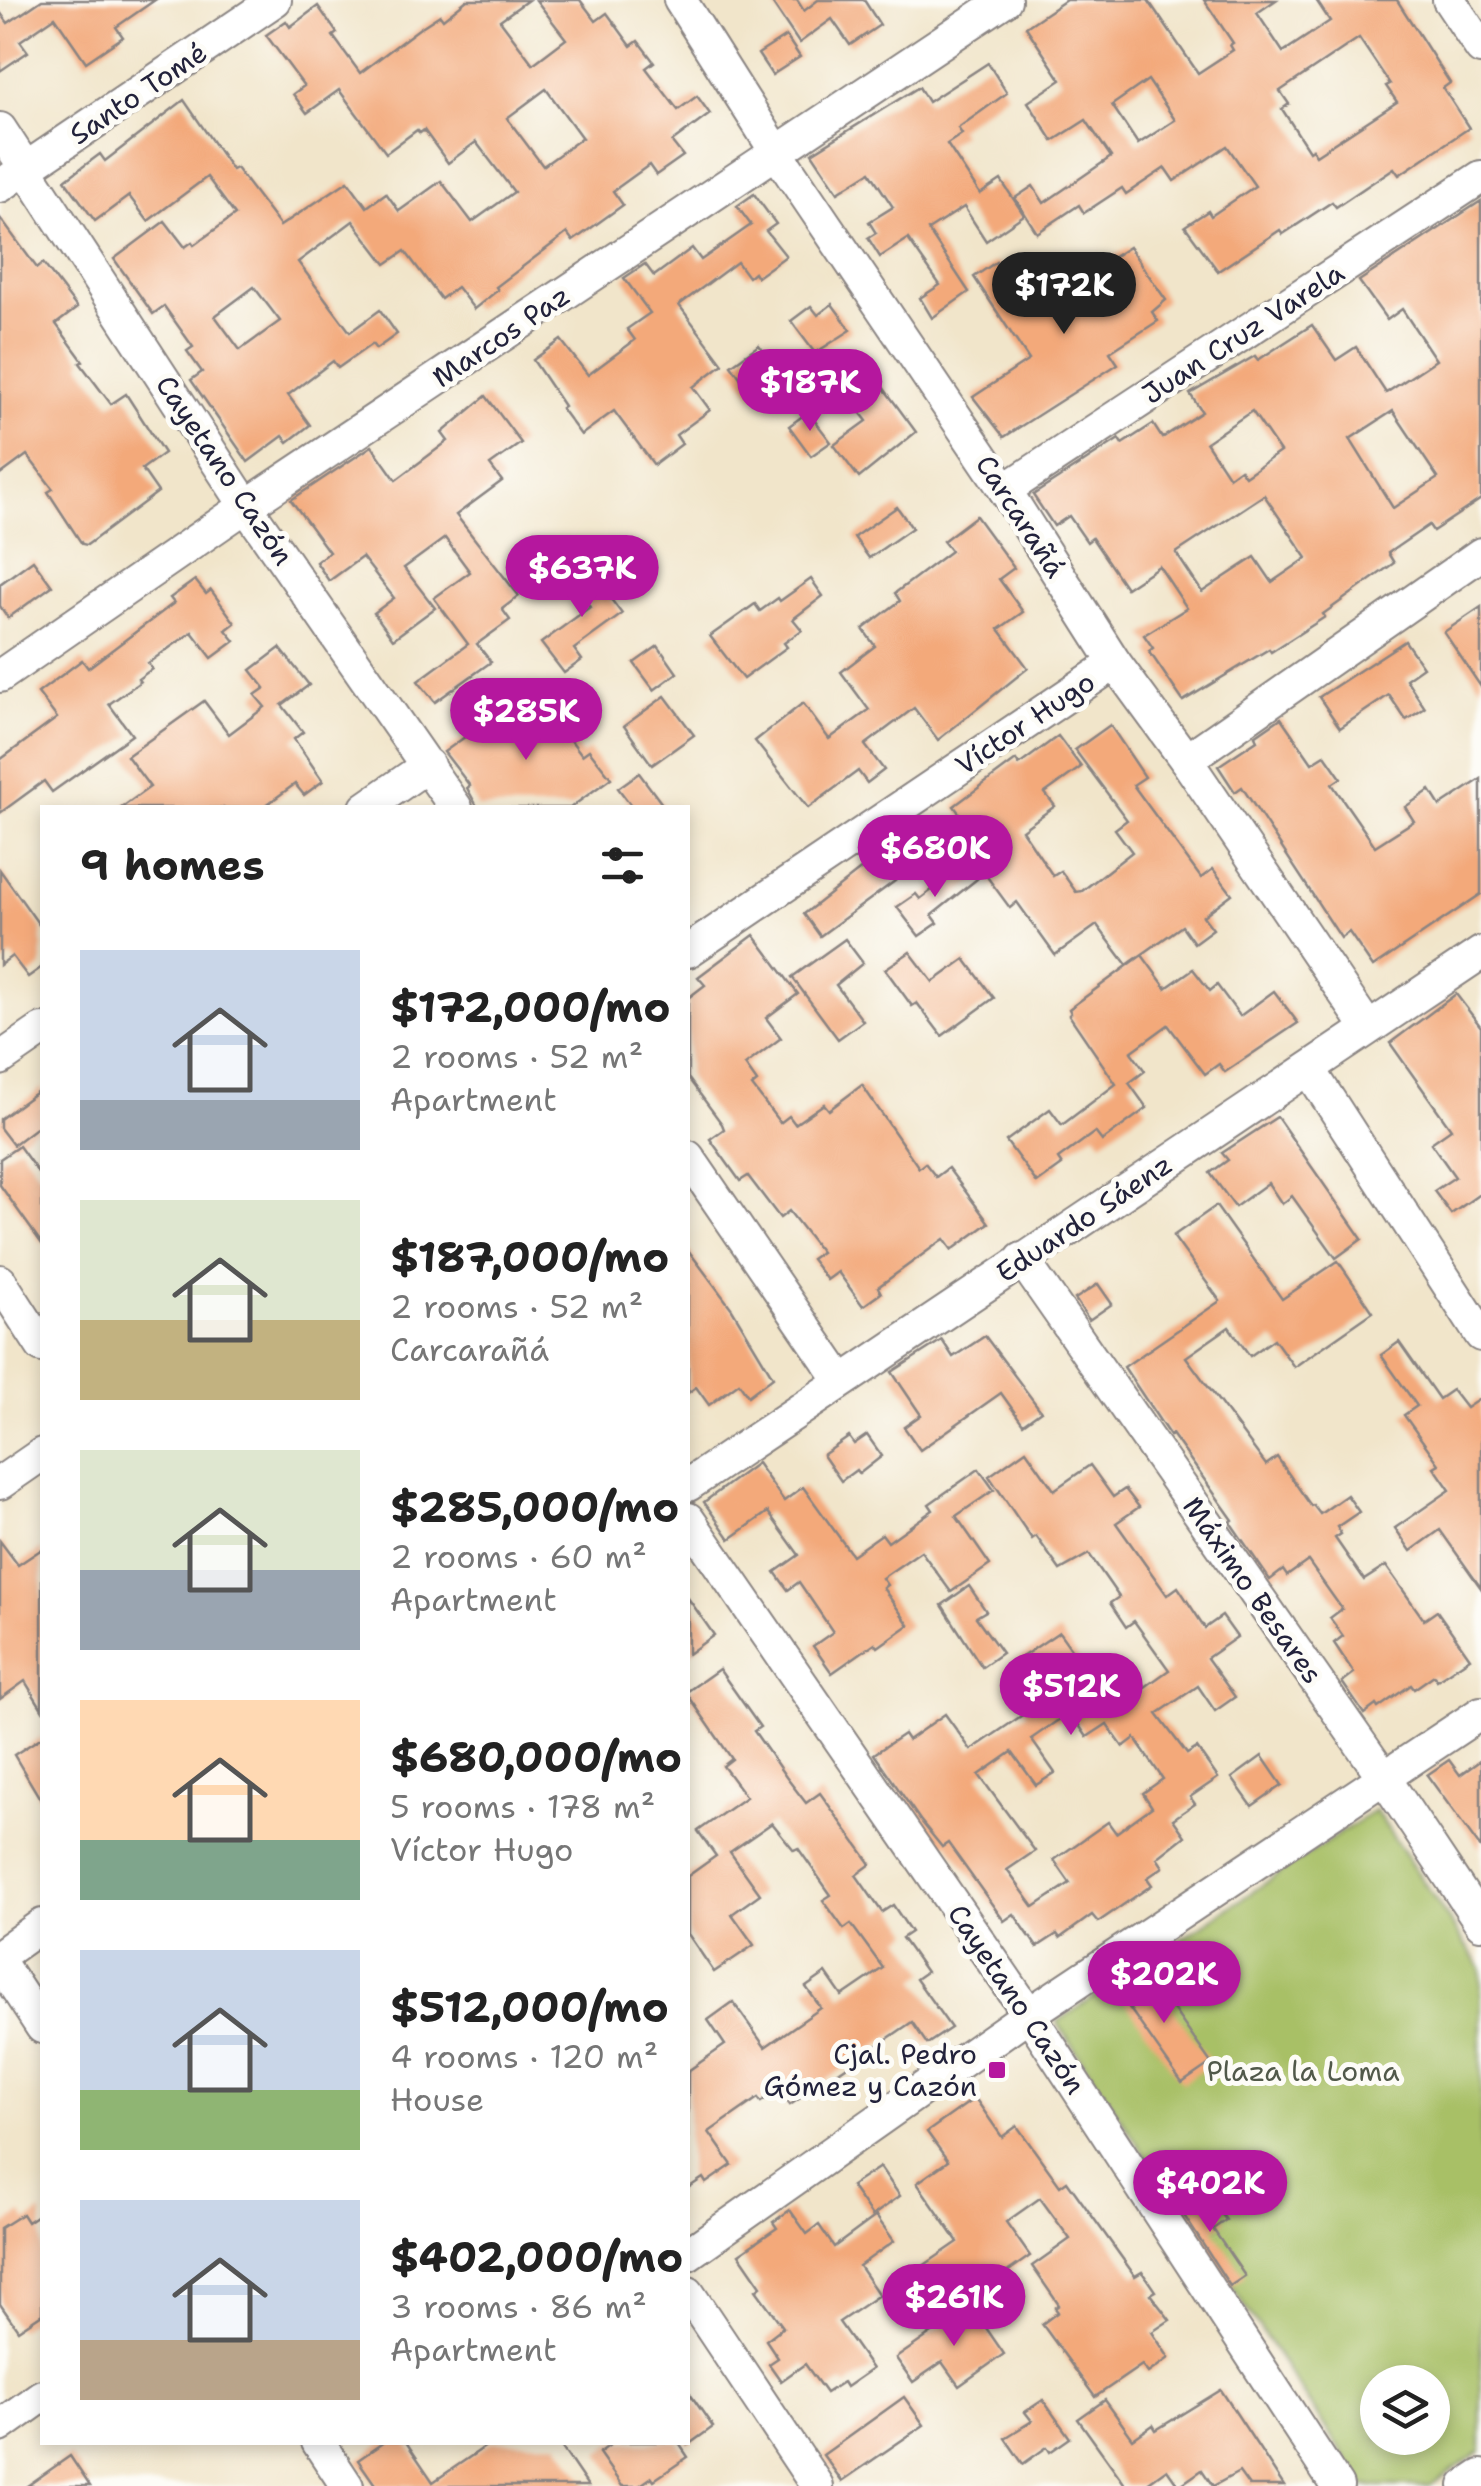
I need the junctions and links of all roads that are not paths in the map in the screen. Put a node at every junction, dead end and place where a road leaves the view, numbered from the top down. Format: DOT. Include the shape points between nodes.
graph roads {
  1 [pos="276,0"];
  2 [pos="680,0"];
  3 [pos="1005,0"];
  4 [pos="1449,0"];
  5 [pos="1481,48"];
  6 [pos="0,129"];
  7 [pos="777,153"];
  8 [pos="13,177"];
  9 [pos="1481,177"];
  10 [pos="1004,490"];
  11 [pos="246,506"];
  12 [pos="1481,554"];
  13 [pos="1115,663"];
  14 [pos="0,676"];
  15 [pos="1186,760"];
  16 [pos="428,765"];
  17 [pos="370,805"];
  18 [pos="454,805"];
  19 [pos="690,950"];
  20 [pos="1481,953"];
  21 [pos="1368,1028"];
  22 [pos="40,1031"];
  23 [pos="0,1059"];
  24 [pos="1309,1069"];
  25 [pos="690,1160"];
  26 [pos="1022,1259"];
  27 [pos="0,1281"];
  28 [pos="1481,1335"];
  29 [pos="40,1343"];
  30 [pos="841,1380"];
  31 [pos="40,1455"];
  32 [pos="0,1483"];
  33 [pos="690,1484"];
  34 [pos="690,1522"];
  35 [pos="1481,1713"];
  36 [pos="1385,1779"];
  37 [pos="1481,1923"];
  38 [pos="40,1926"];
  39 [pos="0,1955"];
  40 [pos="0,1963"];
  41 [pos="1029,2014"];
  42 [pos="40,2024"];
  43 [pos="690,2253"];
  44 [pos="690,2296"];
  45 [pos="40,2397"];
  46 [pos="0,2426"];
  47 [pos="320,2445"];
  48 [pos="1481,2476"];
  49 [pos="347,2486"];
  50 [pos="817,2486"];
  51 [pos="1337,2486"];
  52 [pos="1466,2486"];
  1 -- 8 [label="street, Santo Tomé"];
  2 -- 7 [label="street, Carcarañá"];
  3 -- 7 [label="street, Marcos Paz"];
  4 -- 5 [label="street"];
  6 -- 8 [label="street, Cayetano Cazón"];
  7 -- 10 [label="street, Carcarañá"];
  7 -- 11 [label="street, Marcos Paz"];
  8 -- 11 [label="street, Cayetano Cazón"];
  9 -- 10 [label="street, Juan Cruz Varela"];
  10 -- 13 [label="street, Carcarañá"];
  11 -- 14 [label="street, Marcos Paz"];
  11 -- 16 [label="street, Cayetano Cazón"];
  12 -- 15 [label="street"];
  13 -- 15 [label="street, Carcarañá"];
  13 -- 19 [label="street, Víctor Hugo"];
  15 -- 21 [label="street, Carcarañá"];
  16 -- 17 [label="street"];
  16 -- 18 [label="street, Cayetano Cazón"];
  20 -- 21 [label="street, Eduardo Sáenz"];
  21 -- 24 [label="street, Eduardo Sáenz"];
  22 -- 23 [label="street"];
  24 -- 26 [label="street, Eduardo Sáenz"];
  24 -- 28 [label="street"];
  25 -- 30 [label="street"];
  26 -- 30 [label="street, Eduardo Sáenz"];
  26 -- 36 [label="street, Máximo Besares"];
  27 -- 29 [label="street"];
  30 -- 33 [label="street, Eduardo Sáenz"];
  31 -- 32 [label="street"];
  34 -- 41 [label="street, Cayetano Cazón"];
  35 -- 36 [label="street"];
  36 -- 37 [label="street, Máximo Besares"];
  36 -- 41 [label="street"];
  38 -- 39 [label="street"];
  40 -- 42 [label="street"];
  41 -- 43 [label="street"];
  41 -- 51 [label="street, Cayetano Cazón"];
  44 -- 50 [label="street"];
  45 -- 46 [label="street"];
  47 -- 49 [label="street"];
  48 -- 52 [label="street"];
}
